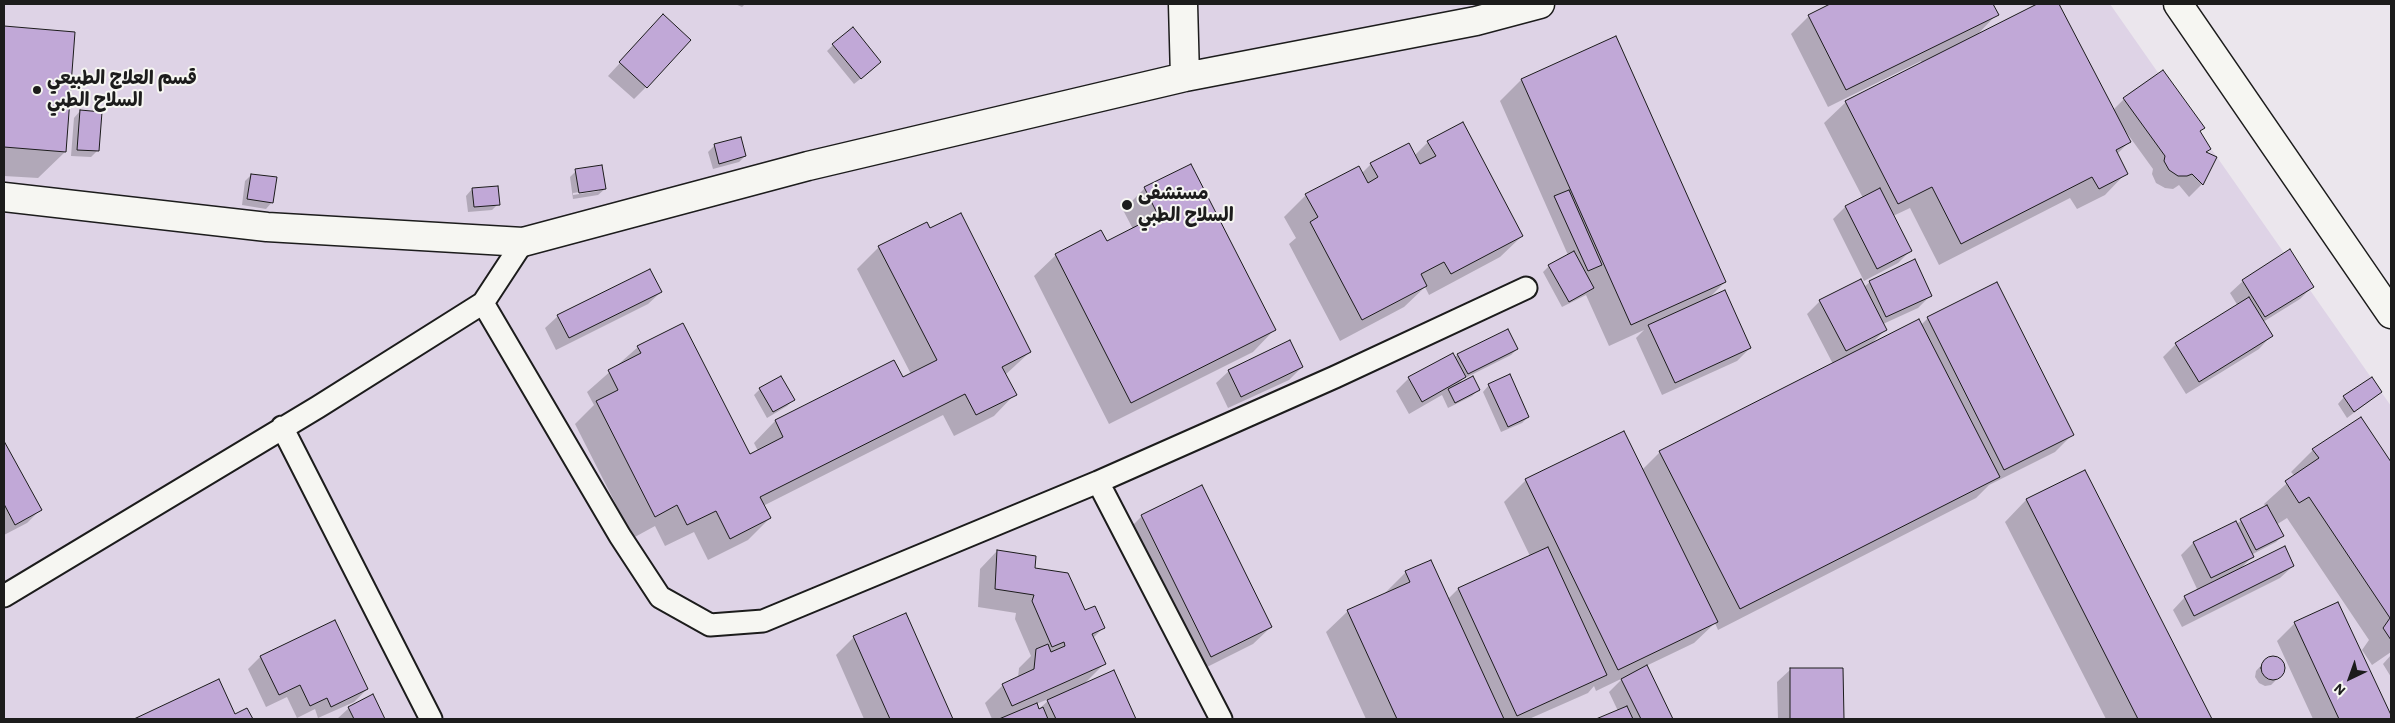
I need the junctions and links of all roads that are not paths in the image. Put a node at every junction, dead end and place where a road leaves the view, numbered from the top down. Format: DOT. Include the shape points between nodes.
graph roads {
  1 [pos="1183,4"];
  2 [pos="1540,4"];
  3 [pos="2178,4"];
  4 [pos="1185,77"];
  5 [pos="4,197"];
  6 [pos="523,242"];
  7 [pos="1526,288"];
  8 [pos="483,304"];
  9 [pos="2391,314"];
  10 [pos="282,427"];
  11 [pos="1098,482"];
  12 [pos="4,596"];
  13 [pos="431,719"];
  14 [pos="1221,719"];
  1 -- 4 [label="street"];
  2 -- 4 [label="street" via="1476,21"];
  3 -- 9 [label="street"];
  4 -- 6 [label="street" via="808,166"];
  5 -- 6 [label="street" via="267,227"];
  6 -- 8 [label="lane"];
  7 -- 11 [label="lane"];
  8 -- 10 [label="lane"];
  8 -- 11 [label="lane" via="620,536 660,597 710,624 762,620"];
  10 -- 12 [label="lane"];
  10 -- 13 [label="lane"];
  11 -- 14 [label="lane"];
}
